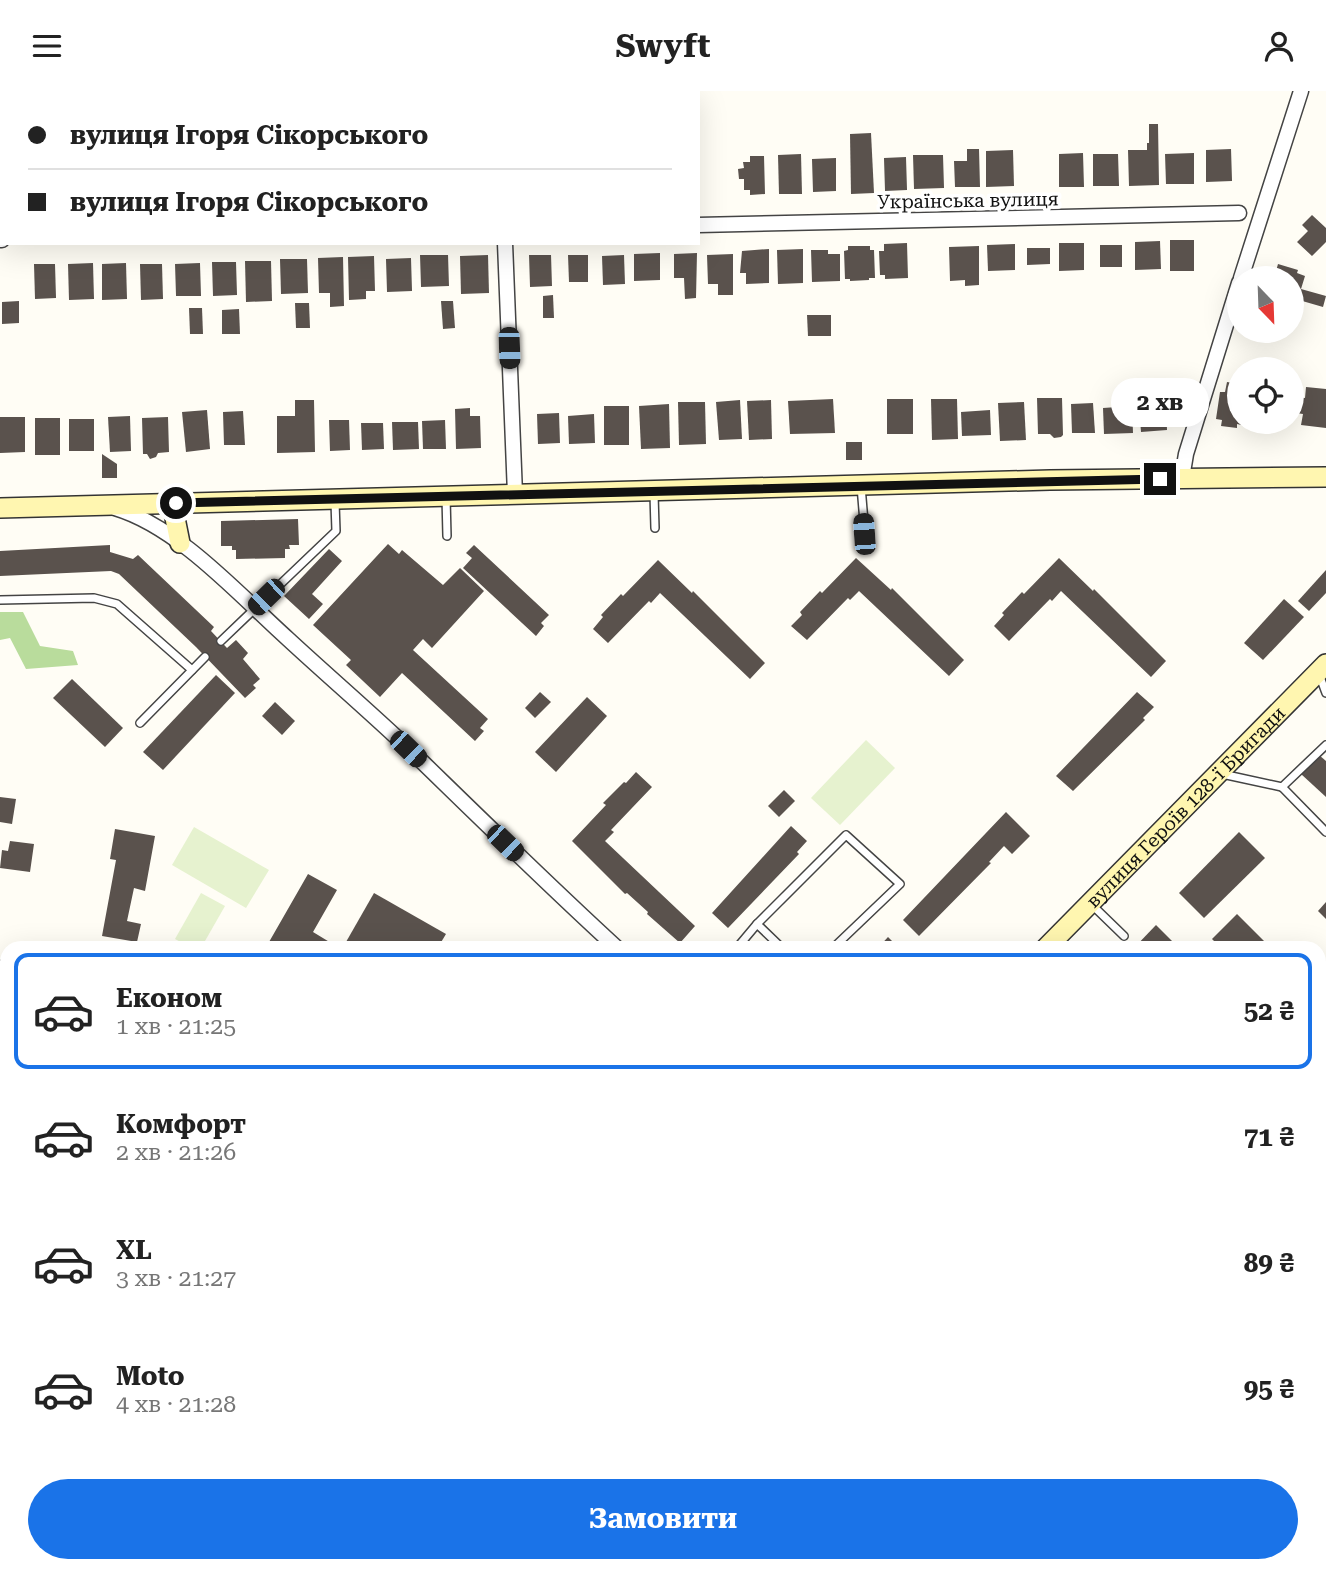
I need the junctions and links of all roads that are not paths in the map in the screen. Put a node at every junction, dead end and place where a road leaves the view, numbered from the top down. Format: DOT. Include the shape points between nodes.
graph roads {
  1 [pos="1301,91"];
  2 [pos="1238,213"];
  3 [pos="700,225"];
  4 [pos="505,245"];
  5 [pos="1245,266"];
  6 [pos="1227,322"];
  7 [pos="1326,477"];
  8 [pos="1181,478"];
  9 [pos="861,485"];
  10 [pos="654,490"];
  11 [pos="515,494"];
  12 [pos="446,496"];
  13 [pos="334,499"];
  14 [pos="176,503"];
  15 [pos="106,505"];
  16 [pos="0,508"];
  17 [pos="655,528"];
  18 [pos="864,534"];
  19 [pos="447,536"];
  20 [pos="180,543"];
  21 [pos="0,600"];
  22 [pos="254,609"];
  23 [pos="221,642"];
  24 [pos="205,657"];
  25 [pos="1322,668"];
  26 [pos="192,670"];
  27 [pos="1326,693"];
  28 [pos="139,723"];
  29 [pos="1326,745"];
  30 [pos="1218,773"];
  31 [pos="1282,787"];
  32 [pos="1326,832"];
  33 [pos="1090,903"];
  34 [pos="757,924"];
  35 [pos="1124,936"];
  36 [pos="609,941"];
  37 [pos="743,941"];
  38 [pos="775,941"];
  39 [pos="839,941"];
  40 [pos="1053,941"];
  1 -- 5 [label="street"];
  2 -- 3 [label="street, Українська вулиця"];
  4 -- 11 [label="street"];
  6 -- 8 [label="street"];
  7 -- 8 [label="street"];
  8 -- 9 [label="street"];
  9 -- 10 [label="street"];
  9 -- 18 [label="lane"];
  10 -- 11 [label="street"];
  10 -- 17 [label="lane"];
  11 -- 12 [label="street"];
  12 -- 13 [label="street"];
  12 -- 19 [label="lane"];
  13 -- 14 [label="street"];
  13 -- 22 [label="lane" via="336,531"];
  14 -- 15 [label="street"];
  14 -- 20 [label="street"];
  15 -- 16 [label="street"];
  15 -- 20 [label="street" via="146,521"];
  20 -- 22 [label="street"];
  21 -- 26 [label="lane" via="94,598 117,604"];
  22 -- 23 [label="lane"];
  22 -- 36 [label="street"];
  24 -- 26 [label="lane"];
  25 -- 27 [label="lane"];
  25 -- 30 [label="street, вулиця Героїв 128-ї Бригади"];
  26 -- 28 [label="lane"];
  29 -- 31 [label="lane"];
  30 -- 31 [label="lane"];
  30 -- 33 [label="street, вулиця Героїв 128-ї Бригади"];
  31 -- 32 [label="lane"];
  33 -- 35 [label="lane"];
  33 -- 40 [label="street, вулиця Героїв 128-ї Бригади"];
  34 -- 37 [label="lane"];
  34 -- 38 [label="lane"];
  34 -- 39 [label="lane" via="846,835 900,884"];
}
